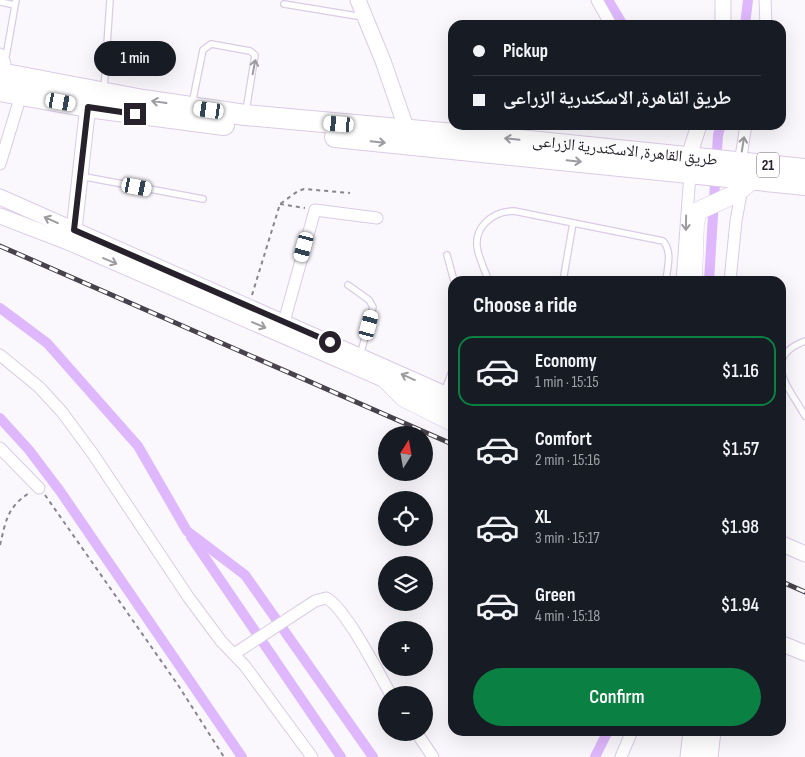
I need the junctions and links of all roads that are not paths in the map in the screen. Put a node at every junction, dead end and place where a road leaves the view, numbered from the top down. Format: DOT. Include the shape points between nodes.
graph roads {
  1 [pos="110,0"];
  2 [pos="358,0"];
  3 [pos="597,0"];
  4 [pos="723,0"];
  5 [pos="765,0"];
  6 [pos="0,2"];
  7 [pos="16,3"];
  8 [pos="284,4"];
  9 [pos="365,18"];
  10 [pos="607,20"];
  11 [pos="723,20"];
  12 [pos="766,20"];
  13 [pos="2,71"];
  14 [pos="21,95"];
  15 [pos="94,97"];
  16 [pos="191,107"];
  17 [pos="245,115"];
  18 [pos="695,130"];
  19 [pos="745,130"];
  20 [pos="410,137"];
  21 [pos="0,164"];
  22 [pos="693,166"];
  23 [pos="805,169"];
  24 [pos="80,176"];
  25 [pos="739,177"];
  26 [pos="805,185"];
  27 [pos="0,197"];
  28 [pos="203,199"];
  29 [pos="0,216"];
  30 [pos="377,218"];
  31 [pos="573,222"];
  32 [pos="74,230"];
  33 [pos="447,255"];
  34 [pos="453,276"];
  35 [pos="487,276"];
  36 [pos="564,276"];
  37 [pos="667,276"];
  38 [pos="682,276"];
  39 [pos="693,276"];
  40 [pos="730,276"];
  41 [pos="348,285"];
  42 [pos="284,322"];
  43 [pos="805,341"];
  44 [pos="786,351"];
  45 [pos="0,355"];
  46 [pos="360,356"];
  47 [pos="385,379"];
  48 [pos="786,381"];
  49 [pos="448,395"];
  50 [pos="448,416"];
  51 [pos="805,416"];
  52 [pos="0,448"];
  53 [pos="39,488"];
  54 [pos="786,546"];
  55 [pos="805,554"];
  56 [pos="786,557"];
  57 [pos="805,565"];
  58 [pos="786,645"];
  59 [pos="805,653"];
  60 [pos="234,654"];
  61 [pos="385,686"];
  62 [pos="630,736"];
  63 [pos="690,736"];
  64 [pos="703,736"];
  65 [pos="712,736"];
  66 [pos="422,741"];
  67 [pos="312,757"];
  68 [pos="432,757"];
  69 [pos="621,757"];
  70 [pos="688,757"];
  71 [pos="700,757"];
  72 [pos="710,757"];
  1 -- 15 [label="lane"];
  2 -- 9 [label="main road"];
  3 -- 10 [label="street"];
  4 -- 11 [label="main road"];
  5 -- 12 [label="street"];
  6 -- 7 [label="lane"];
  7 -- 13 [label="lane"];
  8 -- 9 [label="lane"];
  9 -- 20 [label="main road"];
  13 -- 14 [label="highway, طريق القاهرة, الاسكندرية الزراعى / 21"];
  13 -- 15 [label="highway, طريق القاهرة, الاسكندرية الزراعى / 21"];
  14 -- 15 [label="highway, طريق القاهرة, الاسكندرية الزراعى / 21"];
  14 -- 21 [label="street"];
  16 -- 15 [label="highway, طريق القاهرة, الاسكندرية الزراعى / 21, one-way"];
  15 -- 20 [label="highway, طريق القاهرة, الاسكندرية الزراعى / 21, one-way" via="200,123"];
  15 -- 24 [label="main road"];
  16 -- 17 [label="highway, طريق القاهرة, الاسكندرية الزراعى / 21"];
  17 -- 16 [label="lane, one-way" via="255,55 250,51 211,44 203,50"];
  17 -- 20 [label="highway, طريق القاهرة, الاسكندرية الزراعى / 21"];
  18 -- 22 [label="main road"];
  25 -- 19 [label="street, one-way"];
  20 -- 22 [label="highway, طريق القاهرة, الاسكندرية الزراعى / 21"];
  22 -- 25 [label="highway, طريق القاهرة, الاسكندرية الزراعى / 21"];
  22 -- 38 [label="street, one-way"];
  23 -- 25 [label="highway, طريق القاهرة, الاسكندرية الزراعى / 21"];
  24 -- 28 [label="lane"];
  24 -- 32 [label="main road"];
  25 -- 26 [label="highway, طريق القاهرة, الاسكندرية الزراعى / 21"];
  25 -- 39 [label="main road" via="698,211"];
  25 -- 40 [label="street"];
  32 -- 27 [label="main road, one-way"];
  29 -- 47 [label="main road, one-way" via="68,242"];
  30 -- 42 [label="street" via="315,210"];
  31 -- 35 [label="lane" via="514,211 505,211 489,219 483,225 477,242"];
  31 -- 36 [label="lane"];
  31 -- 37 [label="lane" via="663,241 669,253"];
  32 -- 42 [label="main road"];
  33 -- 34 [label="lane"];
  41 -- 46 [label="lane" via="369,300 373,307"];
  42 -- 46 [label="main road"];
  43 -- 44 [label="lane"];
  45 -- 60 [label="street" via="39,387 62,412 94,454 189,598"];
  49 -- 46 [label="main road, one-way"];
  47 -- 50 [label="main road" via="404,398"];
  48 -- 51 [label="lane"];
  52 -- 53 [label="street"];
  54 -- 55 [label="main road"];
  56 -- 57 [label="main road"];
  58 -- 59 [label="main road"];
  60 -- 61 [label="street" via="315,601 326,598 335,604"];
  60 -- 67 [label="street"];
  62 -- 69 [label="street"];
  63 -- 70 [label="main road"];
  64 -- 71 [label="main road"];
  65 -- 72 [label="main road"];
  66 -- 68 [label="street"];
}
